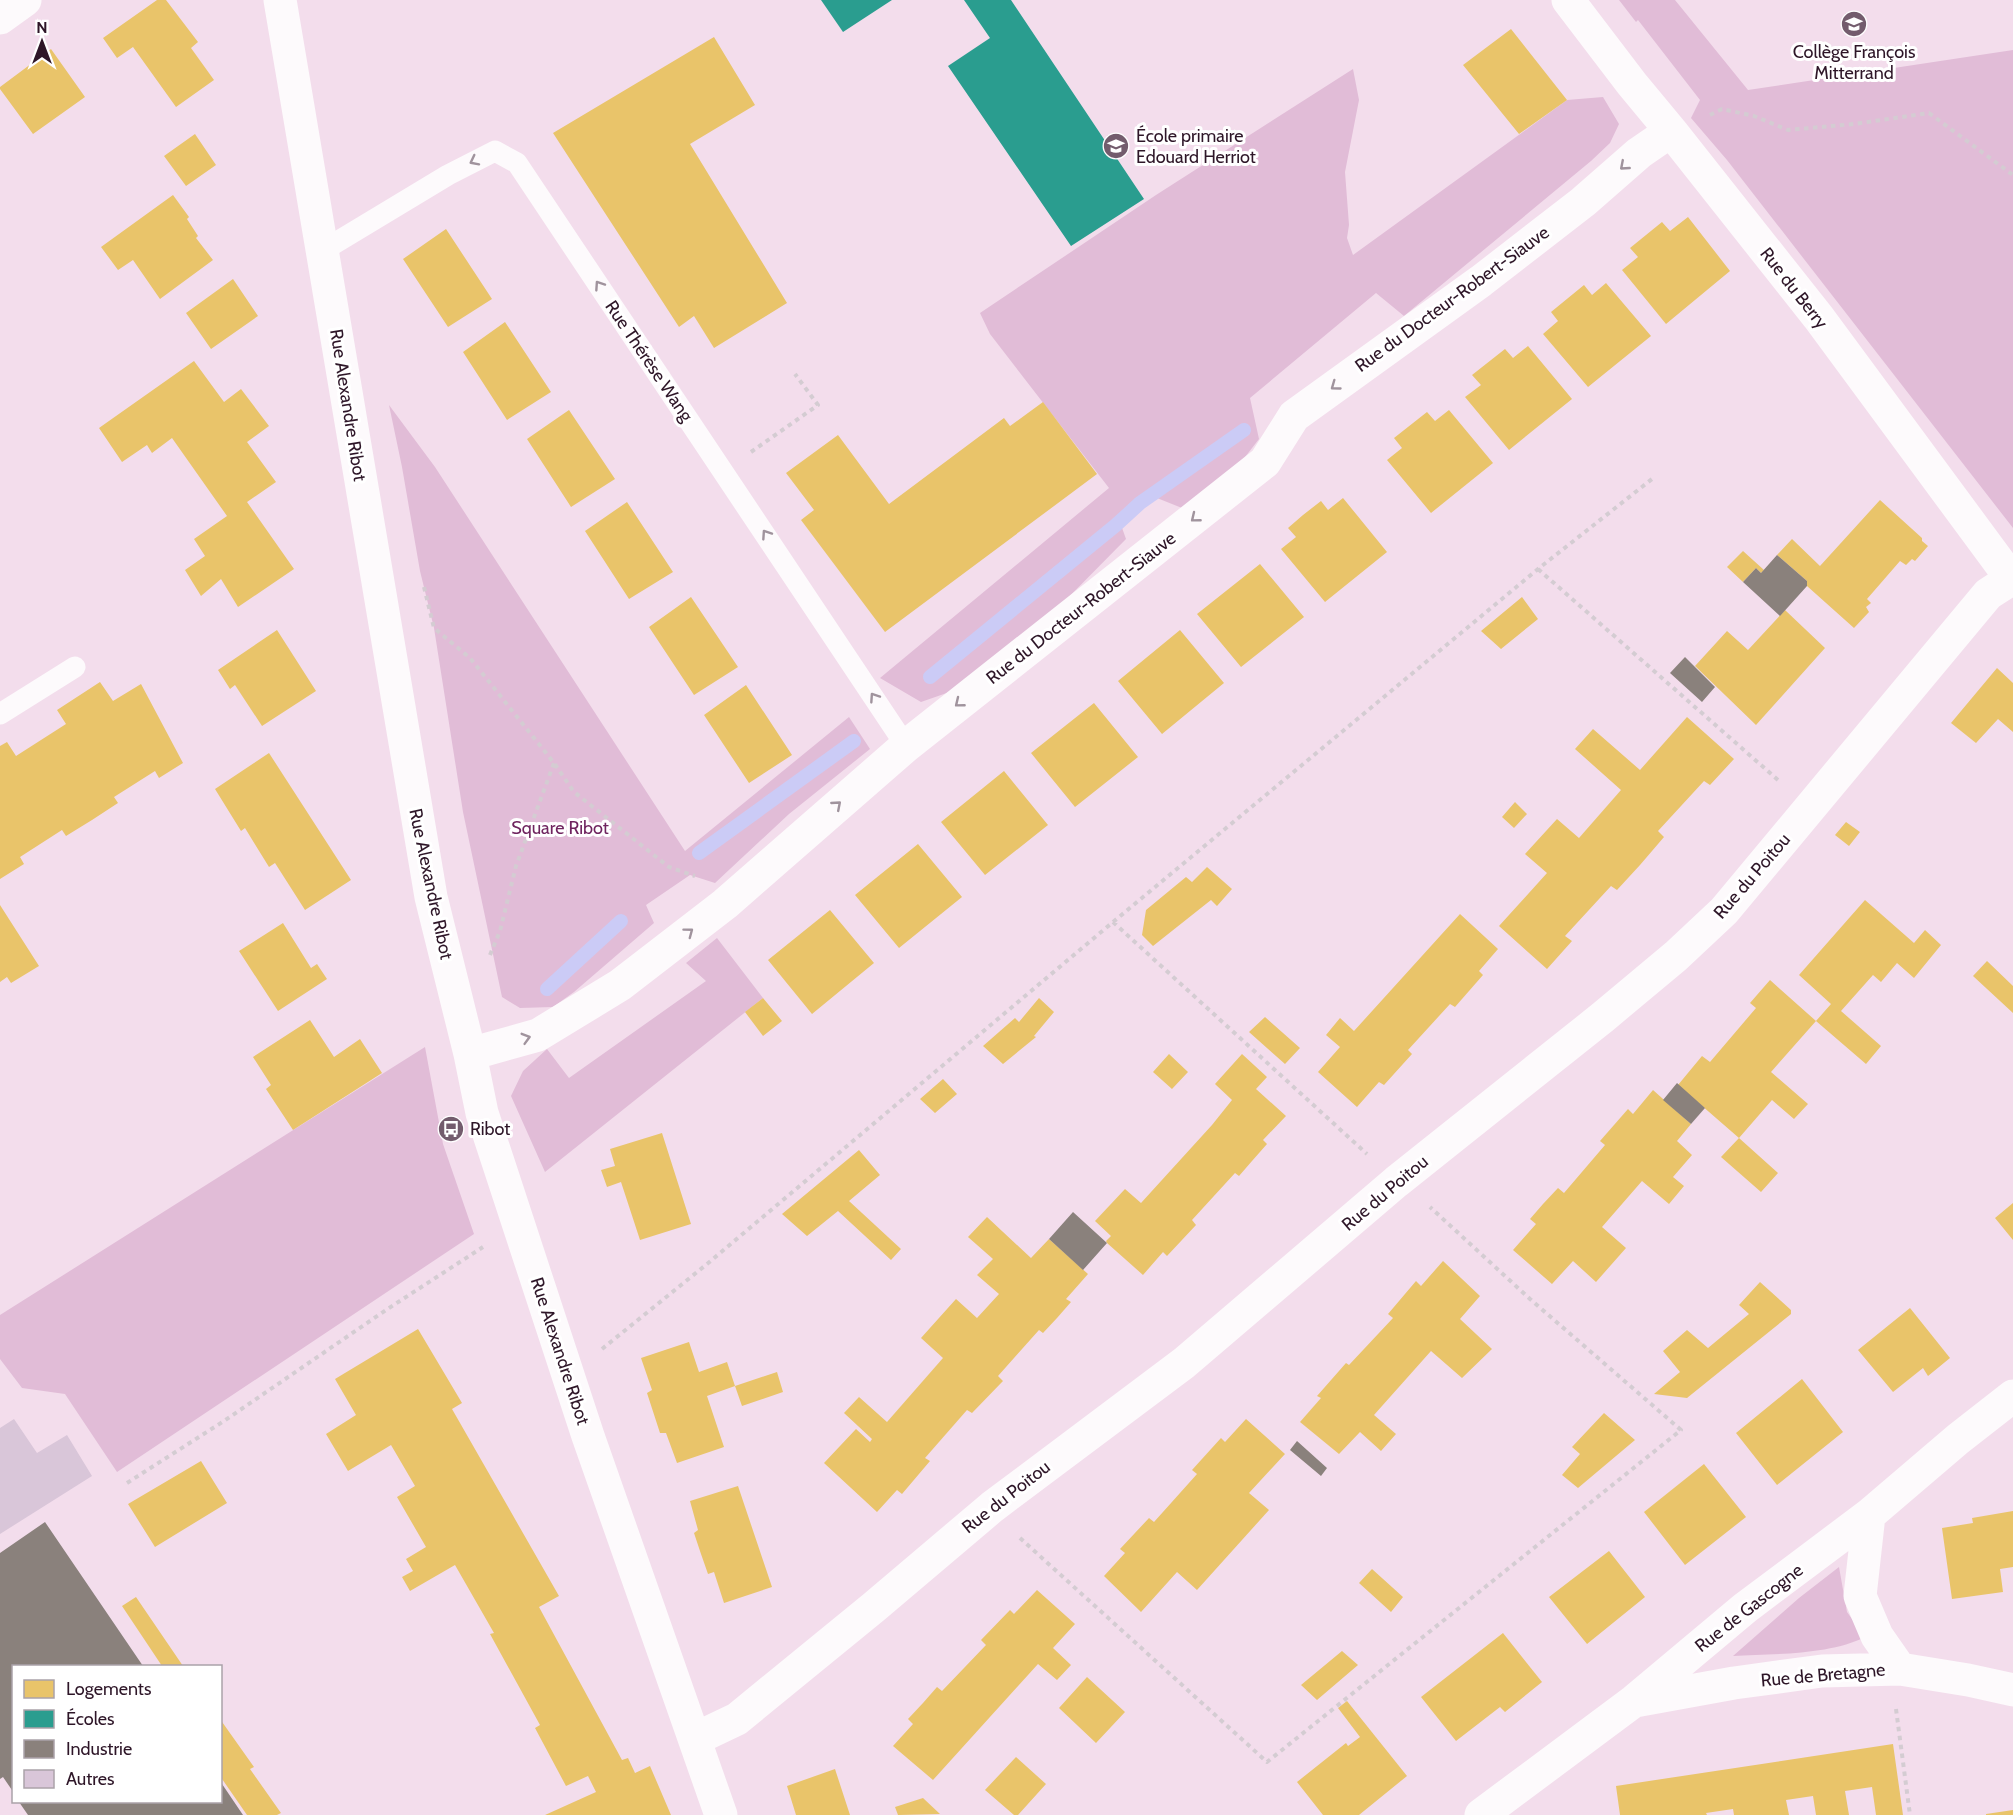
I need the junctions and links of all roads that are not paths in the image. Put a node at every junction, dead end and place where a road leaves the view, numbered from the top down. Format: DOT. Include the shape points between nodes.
graph roads {
  1 [pos="25,0"];
  2 [pos="280,0"];
  3 [pos="1568,0"];
  4 [pos="0,18"];
  5 [pos="1671,130"];
  6 [pos="322,251"];
  7 [pos="2012,580"];
  8 [pos="75,668"];
  9 [pos="0,714"];
  10 [pos="906,746"];
  11 [pos="470,1054"];
  12 [pos="2013,1396"];
  13 [pos="1869,1515"];
  14 [pos="1900,1669"];
  15 [pos="2013,1690"];
  16 [pos="1634,1701"];
  17 [pos="696,1739"];
  18 [pos="722,1815"];
  19 [pos="1481,1815"];
  1 -- 4 [label="street"];
  2 -- 6 [label="street, Rue Alexandre Ribot"];
  3 -- 5 [label="street, Rue du Berry"];
  5 -- 7 [label="street, Rue du Berry" via="1819,318"];
  5 -- 10 [label="street, Rue du Docteur-Robert-Siauve, one-way" via="1481,281 1294,416 1266,462"];
  10 -- 6 [label="lane, Rue Thérèse Wang, one-way" via="517,163 495,151"];
  6 -- 11 [label="street, Rue Alexandre Ribot" via="430,897"];
  7 -- 17 [label="street, Rue du Poitou" via="1988,594 1724,911 1676,956 1396,1182 1184,1363 992,1507 737,1719"];
  8 -- 9 [label="lane"];
  11 -- 10 [label="street, Rue du Docteur-Robert-Siauve, one-way" via="538,1035 620,985 725,904"];
  11 -- 17 [label="street, Rue Alexandre Ribot" via="482,1113 521,1236"];
  12 -- 13 [label="street, Rue de Gascogne"];
  13 -- 14 [label="street" via="1860,1596 1876,1636"];
  13 -- 16 [label="street, Rue de Gascogne" via="1745,1608"];
  14 -- 15 [label="street, Rue de Bretagne"];
  14 -- 16 [label="street, Rue de Bretagne" via="1822,1671"];
  16 -- 19 [label="street, Rue de Gascogne"];
  17 -- 18 [label="street, Rue Alexandre Ribot"];
}
